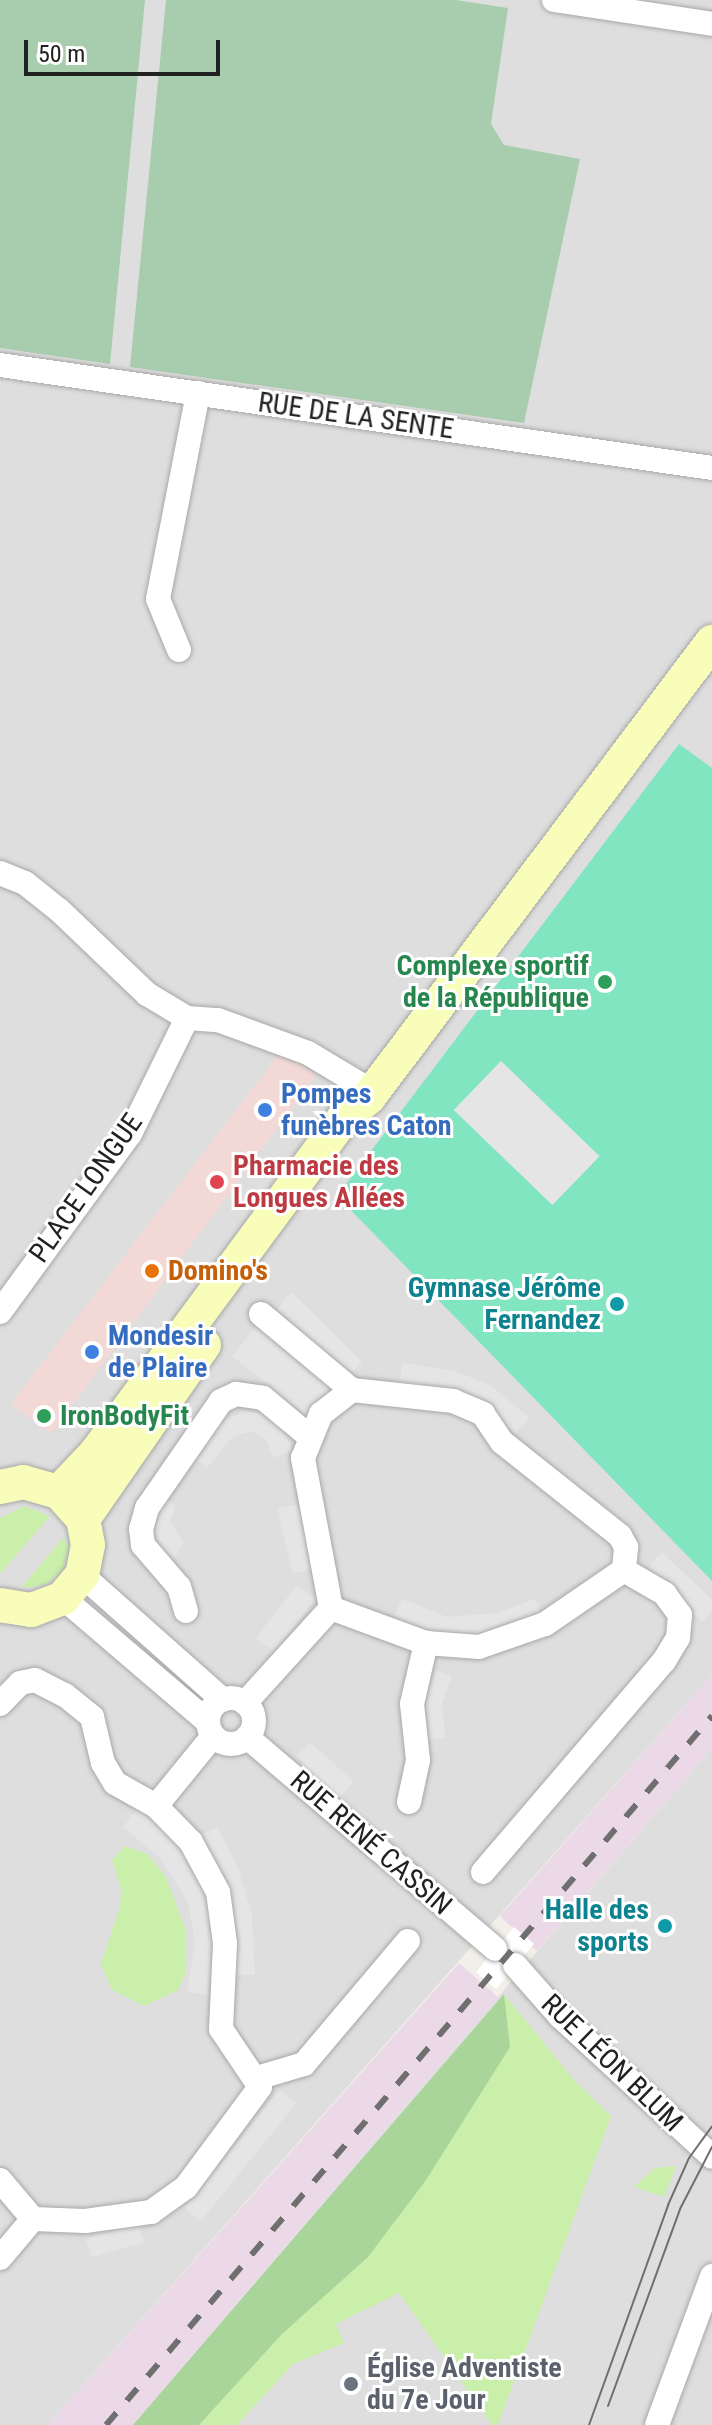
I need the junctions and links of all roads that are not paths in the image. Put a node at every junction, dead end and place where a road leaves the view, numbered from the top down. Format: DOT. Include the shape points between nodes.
graph roads {
  1 [pos="554,0"];
  2 [pos="712,24"];
  3 [pos="0,365"];
  4 [pos="198,393"];
  5 [pos="712,468"];
  6 [pos="712,642"];
  7 [pos="179,650"];
  8 [pos="0,873"];
  9 [pos="187,1018"];
  10 [pos="371,1094"];
  11 [pos="0,1312"];
  12 [pos="261,1314"];
  13 [pos="352,1390"];
  14 [pos="309,1436"];
  15 [pos="0,1487"];
  16 [pos="59,1492"];
  17 [pos="83,1519"];
  18 [pos="624,1570"];
  19 [pos="73,1586"];
  20 [pos="331,1608"];
  21 [pos="3,1610"];
  22 [pos="186,1611"];
  23 [pos="426,1643"];
  24 [pos="234,1702"];
  25 [pos="0,1704"];
  26 [pos="210,1729"];
  27 [pos="247,1737"];
  28 [pos="409,1802"];
  29 [pos="156,1806"];
  30 [pos="483,1872"];
  31 [pos="408,1941"];
  32 [pos="495,1949"];
  33 [pos="515,1965"];
  34 [pos="257,2078"];
  35 [pos="712,2157"];
  36 [pos="0,2180"];
  37 [pos="33,2219"];
  38 [pos="0,2258"];
  39 [pos="712,2276"];
  40 [pos="657,2425"];
  1 -- 2 [label="street"];
  3 -- 4 [label="street, RUE DE LA SENTE"];
  4 -- 5 [label="street, RUE DE LA SENTE"];
  4 -- 7 [label="street" via="158,599"];
  6 -- 10 [label="main road"];
  8 -- 9 [label="street" via="25,883 147,994"];
  9 -- 10 [label="street" via="218,1020 308,1053"];
  9 -- 11 [label="street, PLACE LONGUE" via="130,1134"];
  10 -- 16 [label="main road" via="344,1118 95,1454"];
  10 -- 17 [label="main road" via="359,1127 98,1490"];
  12 -- 13 [label="street"];
  13 -- 14 [label="street" via="321,1414"];
  13 -- 18 [label="street" via="453,1401 483,1414 502,1442 620,1536 626,1547"];
  14 -- 20 [label="street" via="303,1458"];
  14 -- 22 [label="street" via="263,1398 236,1394 221,1401 147,1508 141,1529 143,1545 179,1587"];
  15 -- 16 [label="main road" via="23,1482"];
  16 -- 17 [label="main road"];
  17 -- 19 [label="main road" via="88,1545"];
  18 -- 23 [label="street" via="545,1624 501,1642 451,1647"];
  18 -- 30 [label="street" via="665,1594 680,1615 678,1638"];
  19 -- 21 [label="main road" via="31,1610"];
  19 -- 24 [label="street"];
  19 -- 26 [label="street"];
  20 -- 23 [label="street"];
  20 -- 24 [label="street"];
  23 -- 28 [label="street" via="412,1704 418,1760"];
  24 -- 26 [label="street" via="212,1708"];
  24 -- 27 [label="street" via="253,1716"];
  25 -- 29 [label="street" via="20,1683 35,1680 65,1695 92,1717 103,1763 115,1783"];
  26 -- 27 [label="street" via="226,1744"];
  26 -- 29 [label="street"];
  27 -- 32 [label="street, RUE RENÉ CASSIN"];
  29 -- 34 [label="street" via="191,1842 218,1892 225,1943 221,2029"];
  31 -- 34 [label="street" via="304,2064"];
  33 -- 35 [label="street, RUE LÉON BLUM" via="560,2016"];
  34 -- 37 [label="street" via="254,2098 170,2202 130,2217"];
  36 -- 37 [label="street"];
  37 -- 38 [label="street"];
  39 -- 40 [label="street"];
}
